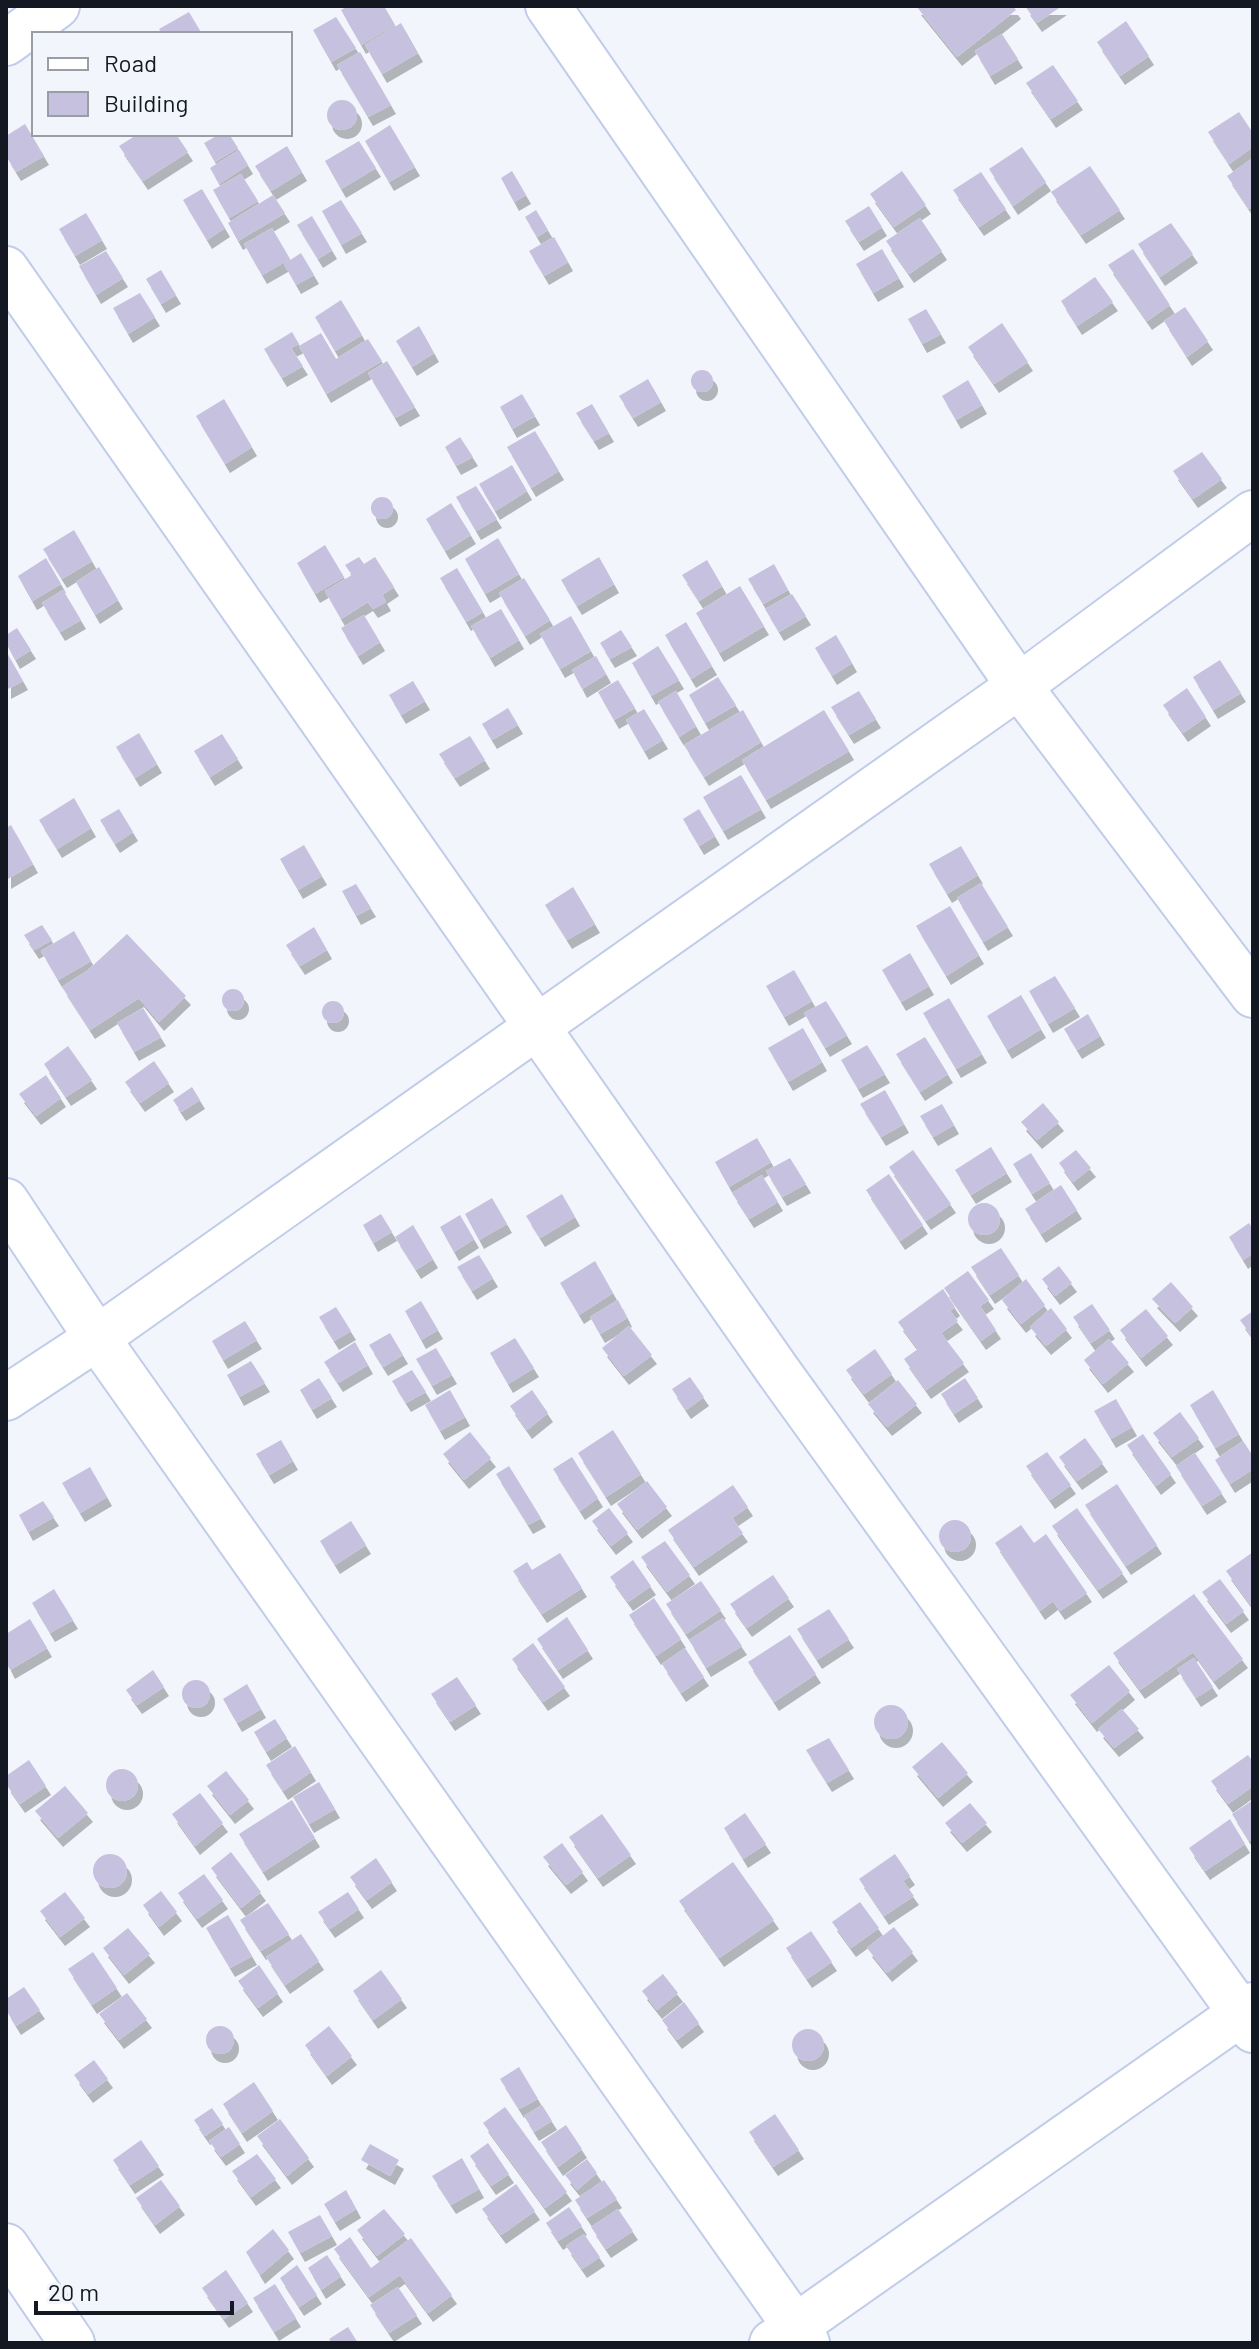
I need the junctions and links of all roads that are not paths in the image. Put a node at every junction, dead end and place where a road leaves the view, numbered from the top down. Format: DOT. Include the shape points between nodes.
graph roads {
  1 [pos="57,6"];
  2 [pos="548,6"];
  3 [pos="6,43"];
  4 [pos="6,269"];
  5 [pos="1253,513"];
  6 [pos="1019,686"];
  7 [pos="1253,995"];
  8 [pos="535,1028"];
  9 [pos="6,1201"];
  10 [pos="97,1338"];
  11 [pos="6,1398"];
  12 [pos="1249,2016"];
  13 [pos="6,2246"];
  14 [pos="791,2338"];
  15 [pos="72,2343"];
  1 -- 3 [label="street"];
  2 -- 6 [label="street"];
  4 -- 8 [label="street"];
  5 -- 6 [label="street"];
  6 -- 7 [label="street"];
  6 -- 8 [label="street"];
  8 -- 10 [label="street"];
  8 -- 12 [label="street"];
  9 -- 10 [label="street"];
  10 -- 11 [label="street"];
  10 -- 14 [label="street"];
  12 -- 14 [label="street"];
  13 -- 15 [label="street"];
}
